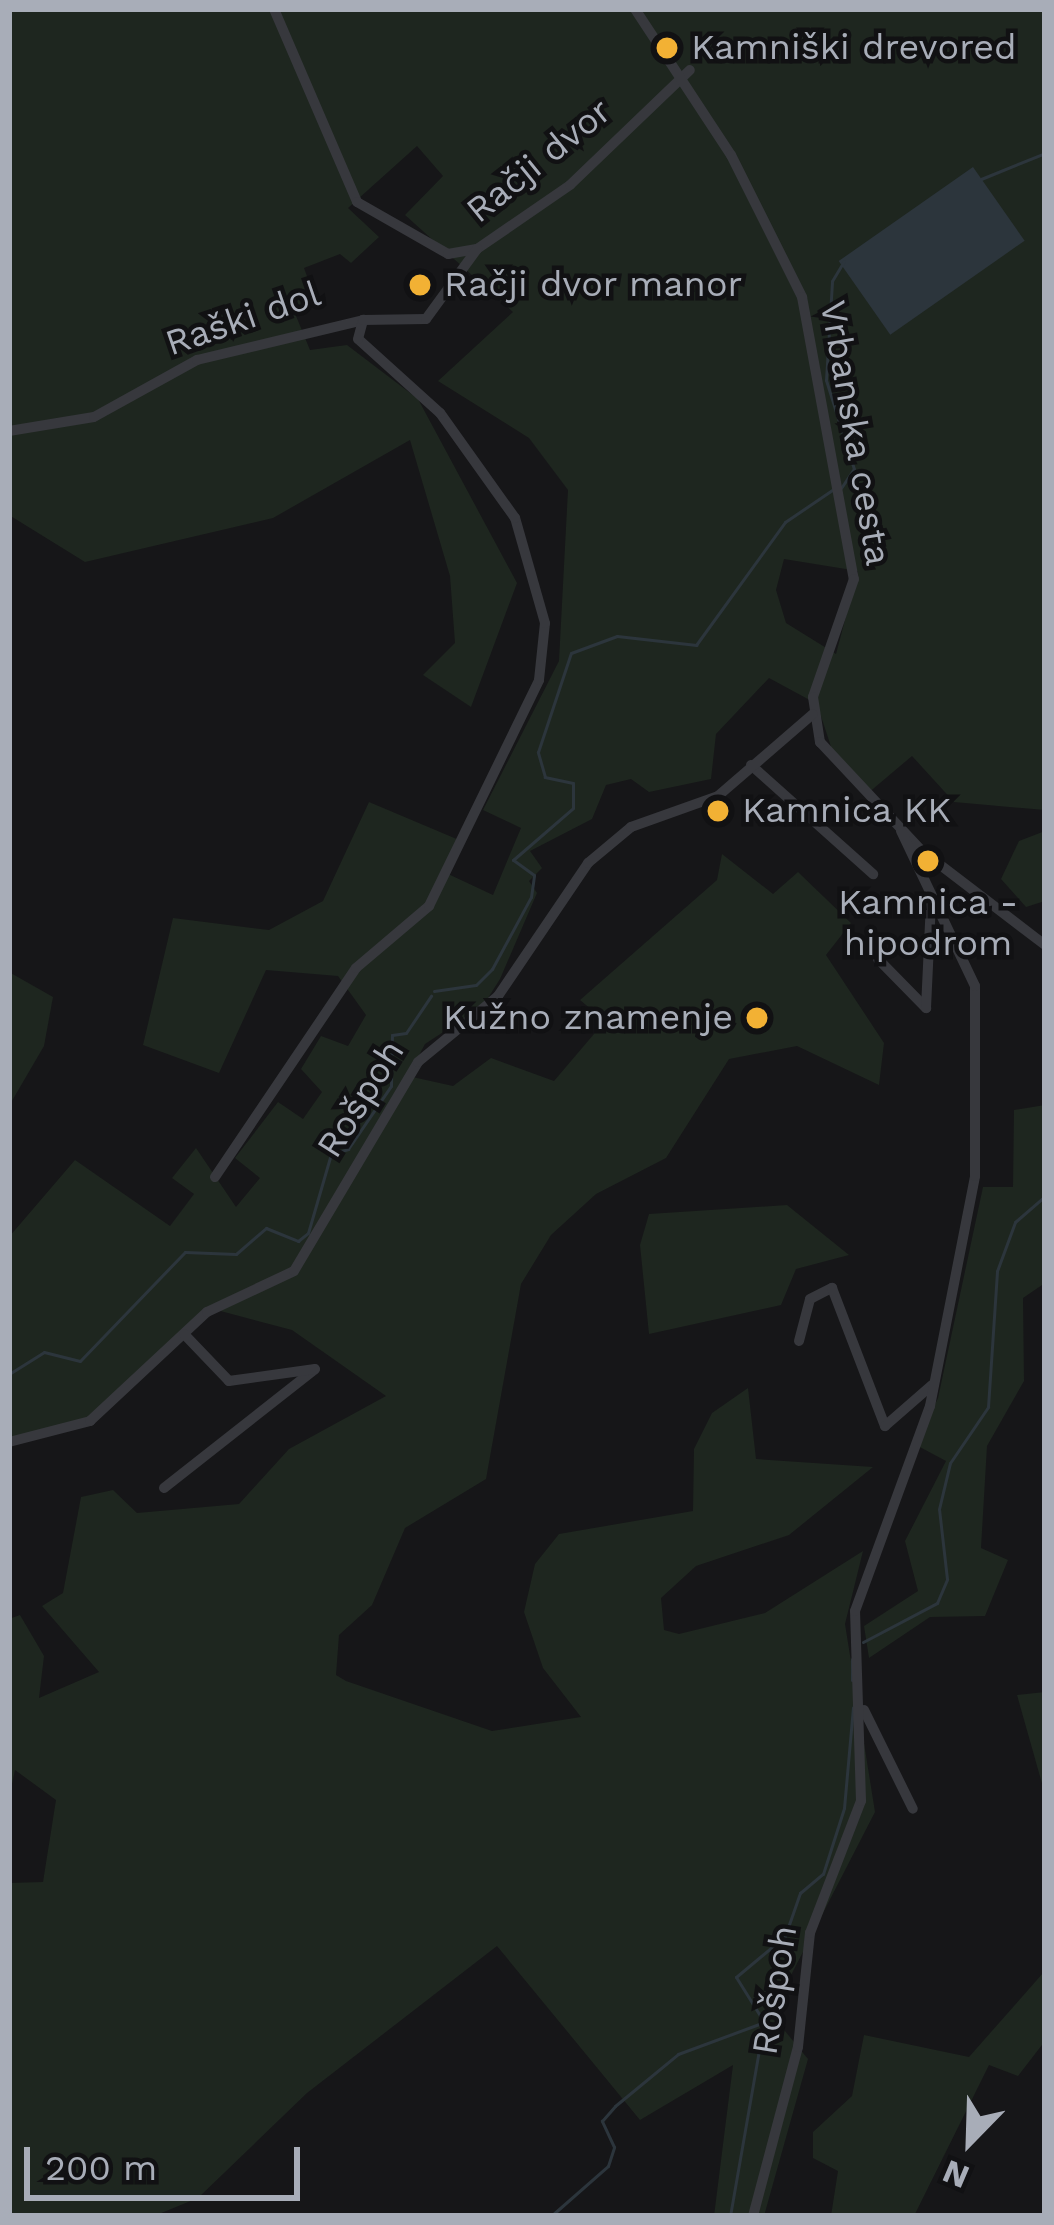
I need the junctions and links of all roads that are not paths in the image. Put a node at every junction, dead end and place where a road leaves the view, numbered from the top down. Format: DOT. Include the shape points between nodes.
graph roads {
  1 [pos="274,9"];
  2 [pos="635,9"];
  3 [pos="686,74"];
  4 [pos="477,250"];
  5 [pos="363,320"];
  6 [pos="9,431"];
  7 [pos="813,714"];
  8 [pos="751,765"];
  9 [pos="901,831"];
  10 [pos="873,874"];
  11 [pos="931,898"];
  12 [pos="1045,945"];
  13 [pos="878,958"];
  14 [pos="215,1177"];
  15 [pos="184,1334"];
  16 [pos="799,1341"];
  17 [pos="934,1383"];
  18 [pos="9,1442"];
  19 [pos="164,1487"];
  20 [pos="863,1707"];
  21 [pos="914,1809"];
  22 [pos="753,2216"];
  1 -- 4 [label="street, Račji dvor" via="357,202 432,251"];
  2 -- 3 [label="street, Vrbanska cesta"];
  3 -- 4 [label="street, Račji dvor" via="569,185"];
  3 -- 7 [label="street, Vrbanska cesta" via="789,265 843,493 852,608"];
  4 -- 5 [label="street, Raški dol" via="426,320"];
  5 -- 6 [label="street, Raški dol" via="197,360 94,417"];
  5 -- 14 [label="street" via="358,339 440,413 515,518 547,643 523,722 430,906 356,968"];
  7 -- 8 [label="street, Rošpoh"];
  7 -- 9 [label="street" via="835,767"];
  8 -- 10 [label="street"];
  8 -- 15 [label="street, Rošpoh" via="703,805 632,827 598,853 498,996 418,1062 307,1259"];
  9 -- 11 [label="street"];
  9 -- 12 [label="street"];
  11 -- 13 [label="street" via="926,1008"];
  11 -- 17 [label="street" via="975,986 979,1023 975,1176"];
  15 -- 18 [label="street, Rošpoh" via="90,1421"];
  15 -- 19 [label="street" via="230,1381 315,1369"];
  16 -- 17 [label="street" via="810,1299 832,1288 885,1426"];
  17 -- 20 [label="street, Rošpoh" via="854,1635"];
  20 -- 21 [label="street"];
  20 -- 22 [label="street, Rošpoh" via="862,1801 810,1933 798,2047"];
}
